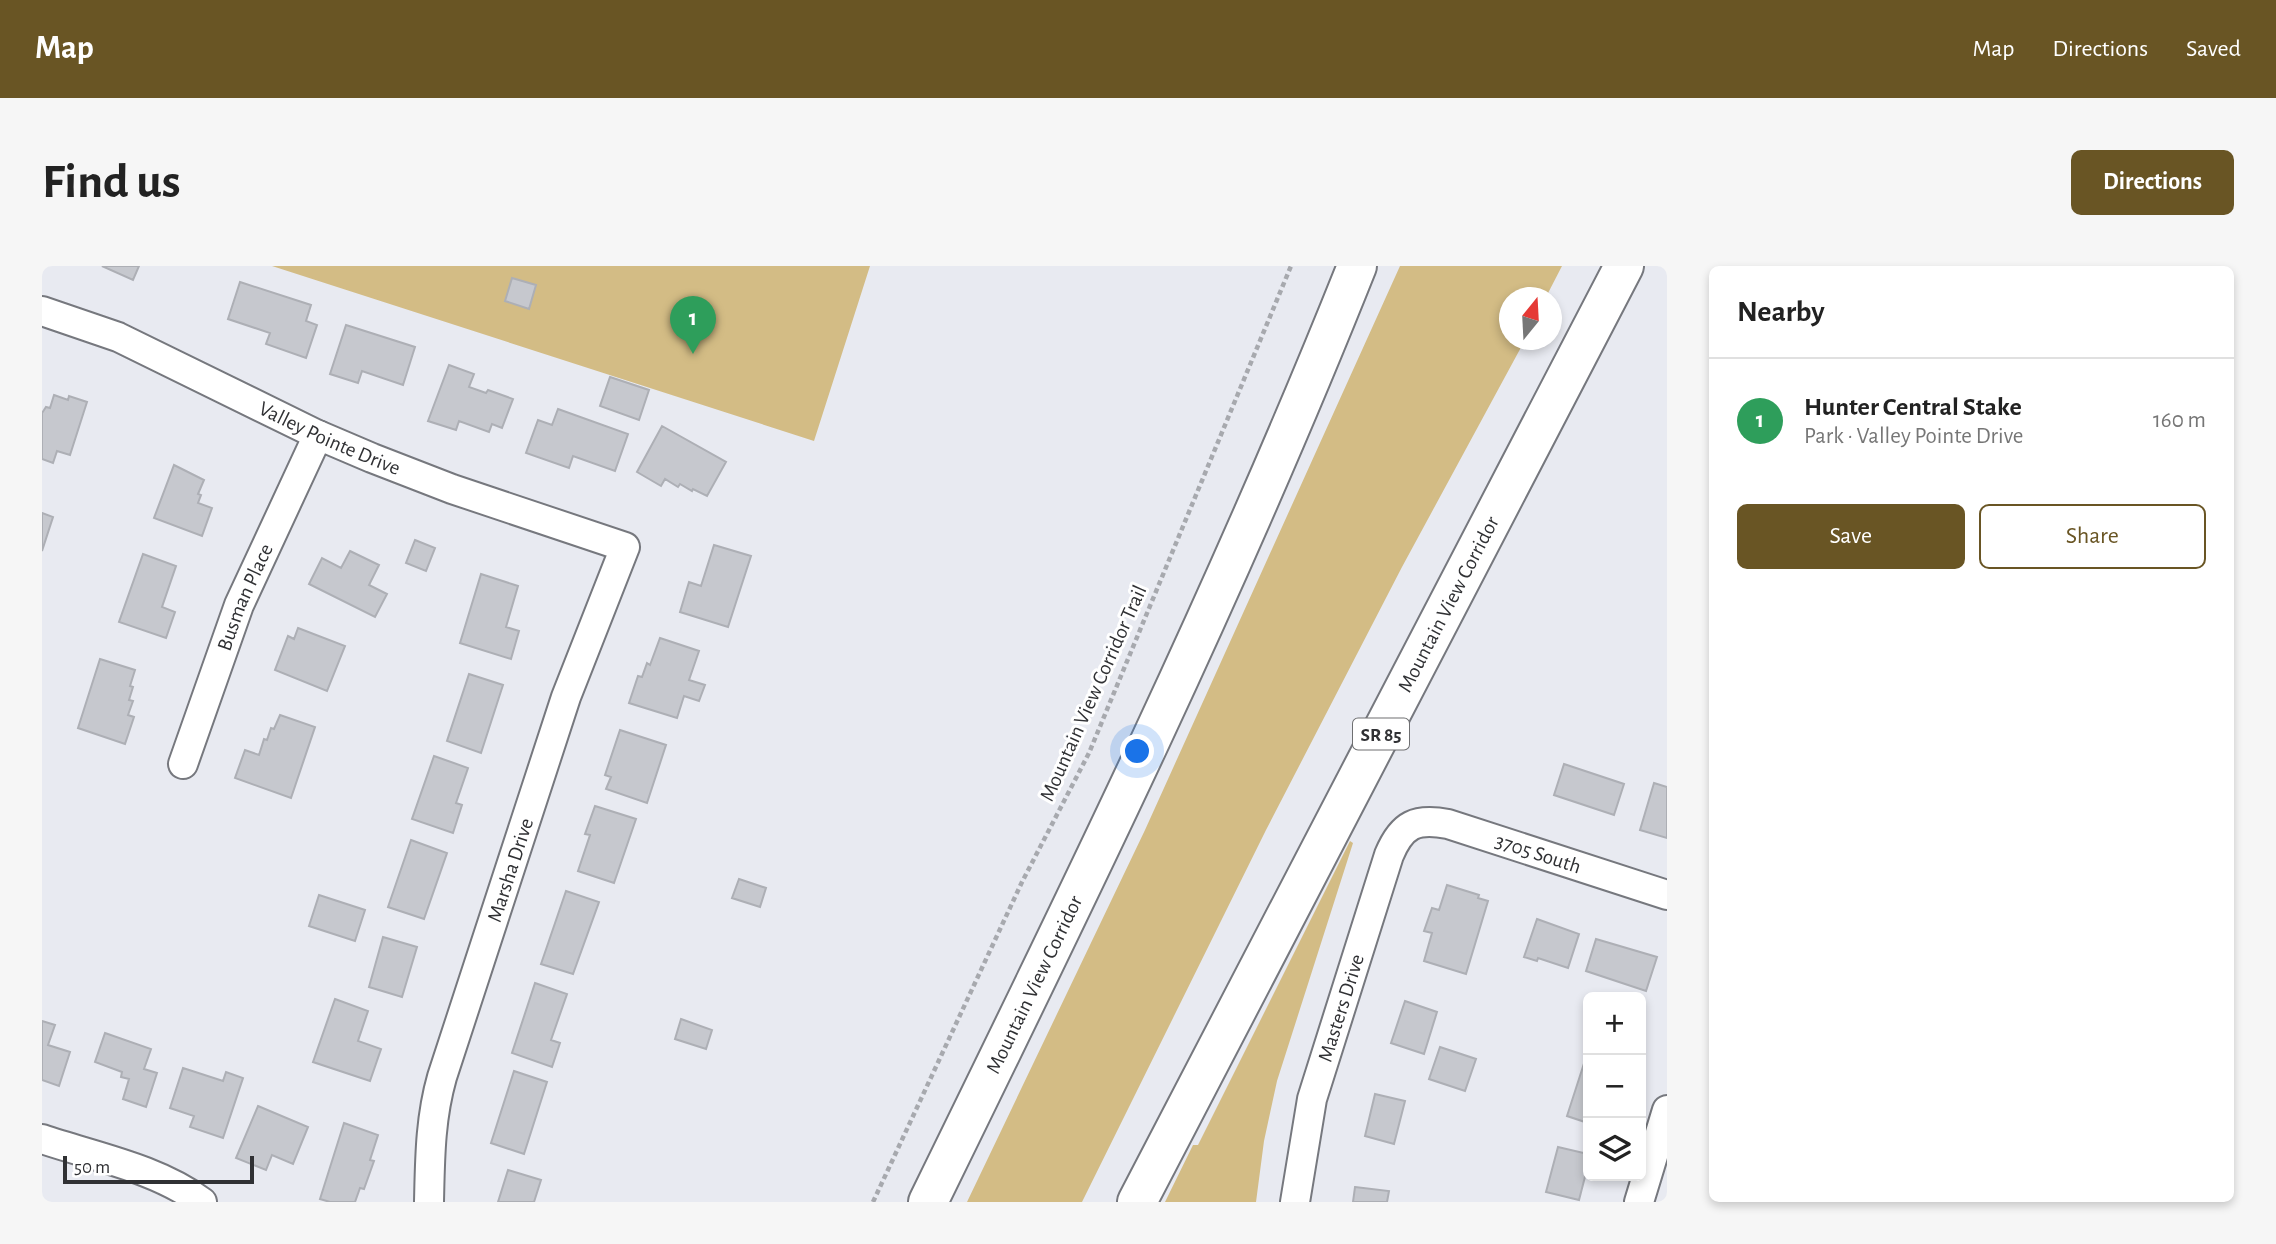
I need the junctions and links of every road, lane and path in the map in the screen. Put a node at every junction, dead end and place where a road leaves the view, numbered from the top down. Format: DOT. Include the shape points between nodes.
graph roads {
  1 [pos="1291,266"];
  2 [pos="1357,266"];
  3 [pos="1624,266"];
  4 [pos="42,311"];
  5 [pos="318,435"];
  6 [pos="625,547"];
  7 [pos="183,764"];
  8 [pos="1410,824"];
  9 [pos="1667,895"];
  10 [pos="1667,1110"];
  11 [pos="42,1139"];
  12 [pos="202,1202"];
  13 [pos="429,1202"];
  14 [pos="873,1202"];
  15 [pos="928,1202"];
  16 [pos="1137,1202"];
  17 [pos="1295,1202"];
  18 [pos="1639,1202"];
  1 -- 14 [label="path, Mountain View Corridor Trail" via="1089,753 1023,882"];
  2 -- 15 [label="highway, Mountain View Corridor" via="1165,708"];
  3 -- 16 [label="highway, Mountain View Corridor / SR 85"];
  4 -- 5 [label="street, Valley Pointe Drive" via="118,337"];
  5 -- 6 [label="street, Valley Pointe Drive" via="452,489"];
  5 -- 7 [label="street, Busman Place" via="239,605"];
  6 -- 13 [label="street, Marsha Drive" via="566,697 436,1097"];
  8 -- 9 [label="street, 3705 South" via="1448,824"];
  8 -- 17 [label="street, Masters Drive" via="1389,855 1320,1070"];
  10 -- 18 [label="street"];
  11 -- 12 [label="street" via="152,1175"];
}
